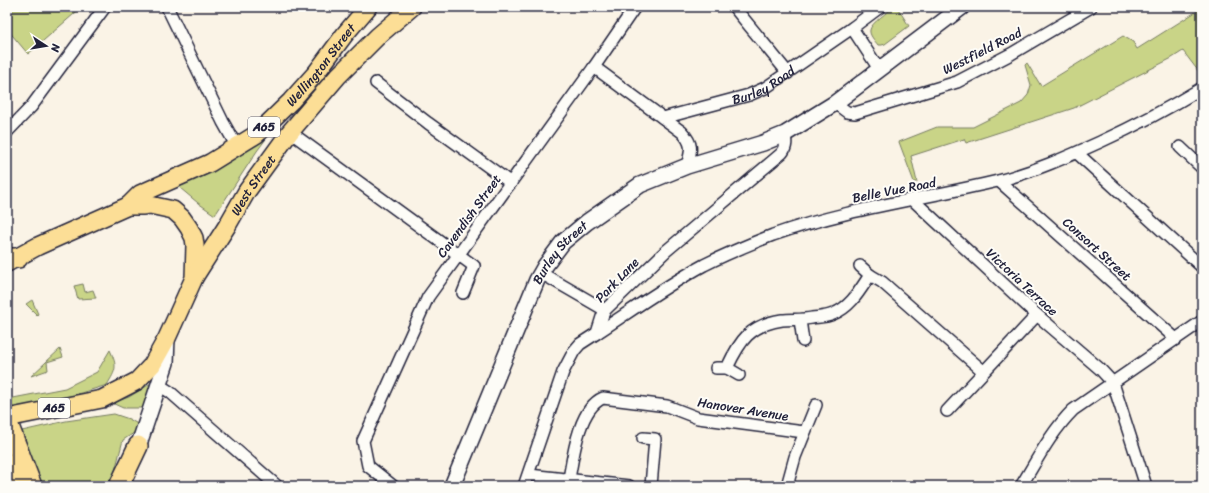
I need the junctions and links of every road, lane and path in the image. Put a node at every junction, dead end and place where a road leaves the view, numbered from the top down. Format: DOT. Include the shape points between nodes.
graph roads {
  1 [pos="105,7"];
  2 [pos="167,7"];
  3 [pos="368,7"];
  4 [pos="412,7"];
  5 [pos="635,7"];
  6 [pos="734,7"];
  7 [pos="880,7"];
  8 [pos="962,7"];
  9 [pos="1091,7"];
  10 [pos="852,28"];
  11 [pos="594,67"];
  12 [pos="879,69"];
  13 [pos="788,72"];
  14 [pos="376,83"];
  15 [pos="1202,88"];
  16 [pos="835,103"];
  17 [pos="663,118"];
  18 [pos="7,132"];
  19 [pos="290,132"];
  20 [pos="784,134"];
  21 [pos="237,147"];
  22 [pos="1180,147"];
  23 [pos="1077,153"];
  24 [pos="687,166"];
  25 [pos="1202,168"];
  26 [pos="999,181"];
  27 [pos="510,183"];
  28 [pos="913,200"];
  29 [pos="128,206"];
  30 [pos="458,255"];
  31 [pos="11,260"];
  32 [pos="860,266"];
  33 [pos="1202,267"];
  34 [pos="541,273"];
  35 [pos="870,275"];
  36 [pos="194,278"];
  37 [pos="463,293"];
  38 [pos="605,310"];
  39 [pos="1037,315"];
  40 [pos="800,320"];
  41 [pos="1202,321"];
  42 [pos="598,332"];
  43 [pos="167,338"];
  44 [pos="1176,339"];
  45 [pos="803,341"];
  46 [pos="984,372"];
  47 [pos="739,375"];
  48 [pos="1113,383"];
  49 [pos="159,385"];
  50 [pos="816,405"];
  51 [pos="948,411"];
  52 [pos="7,418"];
  53 [pos="7,421"];
  54 [pos="804,432"];
  55 [pos="643,438"];
  56 [pos="138,446"];
  57 [pos="7,464"];
  58 [pos="529,475"];
  59 [pos="569,479"];
  60 [pos="14,486"];
  61 [pos="32,486"];
  62 [pos="119,486"];
  63 [pos="128,486"];
  64 [pos="277,486"];
  65 [pos="392,486"];
  66 [pos="452,486"];
  67 [pos="524,486"];
  68 [pos="623,486"];
  69 [pos="651,486"];
  70 [pos="787,486"];
  71 [pos="1021,486"];
  72 [pos="1146,486"];
  1 -- 18 [label="street" via="31,107"];
  2 -- 21 [label="street"];
  3 -- 21 [label="main road, Wellington Street / A65" via="291,101 257,134"];
  4 -- 19 [label="main road, West Street / A65" via="352,61"];
  5 -- 11 [label="street, Cavendish Street"];
  6 -- 13 [label="street"];
  7 -- 10 [label="street, Burley Road"];
  8 -- 12 [label="street"];
  9 -- 16 [label="street, Westfield Road" via="957,82 855,113 846,112"];
  10 -- 12 [label="street"];
  10 -- 13 [label="street, Burley Road"];
  11 -- 17 [label="street"];
  11 -- 27 [label="street, Cavendish Street"];
  12 -- 16 [label="street"];
  13 -- 17 [label="street, Burley Road" via="750,95"];
  14 -- 27 [label="street"];
  15 -- 23 [label="street, Belle Vue Road"];
  16 -- 20 [label="street"];
  17 -- 24 [label="street" via="688,139 691,146"];
  19 -- 30 [label="street"];
  19 -- 36 [label="main road, West Street / A65" via="247,192"];
  20 -- 24 [label="street, Burley Street"];
  20 -- 38 [label="street, Park Lane" via="786,143 782,153 666,251"];
  21 -- 29 [label="main road, Wellington Street / A65" via="210,163 140,194"];
  22 -- 25 [label="street"];
  23 -- 26 [label="street, Belle Vue Road"];
  23 -- 33 [label="street"];
  24 -- 34 [label="street, Burley Street" via="640,185 606,208 563,242"];
  26 -- 28 [label="street, Belle Vue Road"];
  26 -- 44 [label="street, Consort Street"];
  27 -- 30 [label="street, Cavendish Street"];
  28 -- 39 [label="street, Victoria Terrace"];
  28 -- 42 [label="street, Belle Vue Road" via="843,214 774,235 732,252 677,281"];
  29 -- 31 [label="main road, A65"];
  29 -- 36 [label="main road, A65" via="163,206 182,218 194,238"];
  30 -- 37 [label="street" via="474,266"];
  30 -- 65 [label="street, Cavendish Street" via="428,296 363,441 368,466"];
  32 -- 35 [label="street"];
  34 -- 38 [label="street"];
  34 -- 66 [label="street, Burley Street"];
  35 -- 40 [label="street" via="853,300 840,310 833,314"];
  35 -- 46 [label="street" via="882,282"];
  36 -- 43 [label="main road, A65"];
  38 -- 42 [label="street, Park Lane"];
  39 -- 46 [label="street"];
  39 -- 48 [label="street, Victoria Terrace"];
  40 -- 45 [label="street"];
  40 -- 47 [label="street" via="765,324 746,335 722,368"];
  41 -- 44 [label="street"];
  42 -- 58 [label="street" via="580,344 563,372"];
  43 -- 49 [label="street" via="166,363"];
  43 -- 52 [label="main road, A65" via="152,365 137,381 102,399"];
  44 -- 48 [label="street"];
  46 -- 51 [label="street"];
  48 -- 71 [label="street" via="1073,410 1062,421"];
  48 -- 72 [label="street"];
  49 -- 56 [label="street"];
  49 -- 64 [label="street" via="183,402"];
  50 -- 54 [label="street"];
  53 -- 61 [label="highway"];
  54 -- 59 [label="street, Hanover Avenue" via="698,418 667,406 603,398 596,402 586,416 575,448"];
  54 -- 70 [label="street"];
  55 -- 69 [label="street" via="655,439"];
  56 -- 62 [label="highway"];
  56 -- 63 [label="street"];
  57 -- 60 [label="highway"];
  58 -- 59 [label="street"];
  58 -- 67 [label="street"];
  59 -- 68 [label="street"];
}
